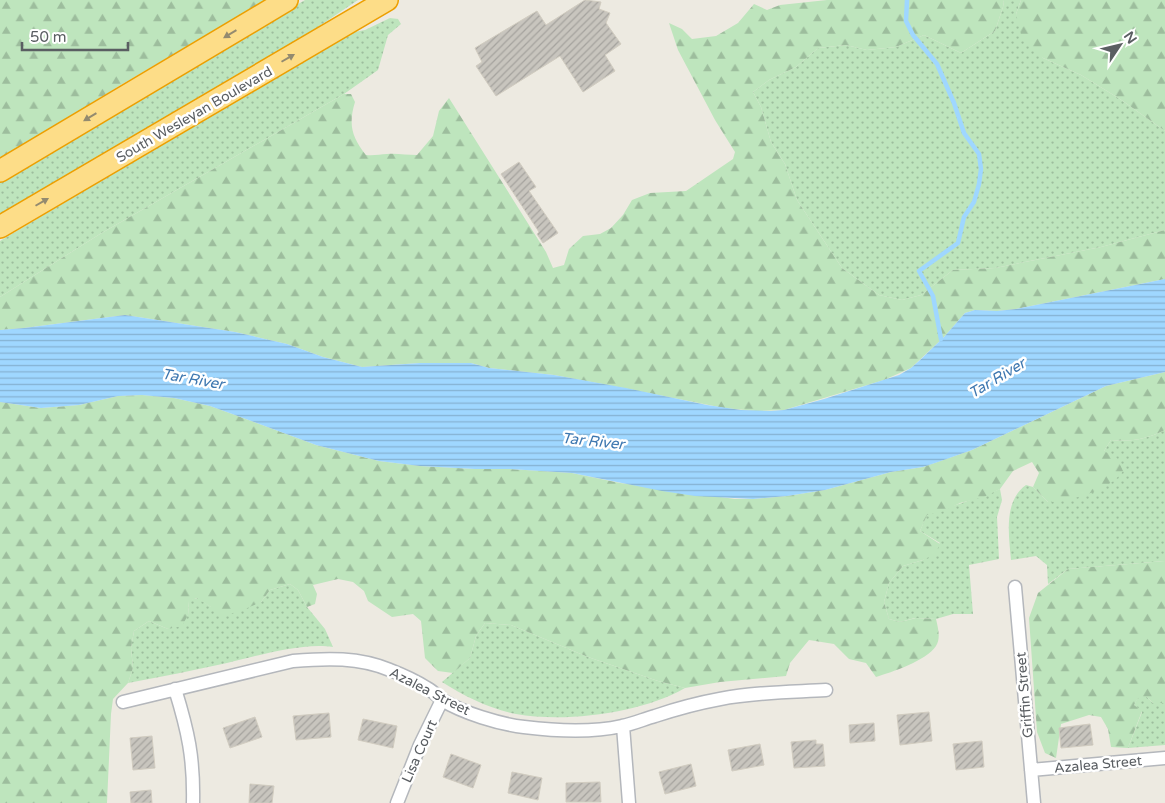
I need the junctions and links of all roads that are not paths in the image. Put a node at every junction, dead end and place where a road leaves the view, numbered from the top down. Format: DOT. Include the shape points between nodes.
graph roads {
  1 [pos="287,0"];
  2 [pos="387,0"];
  3 [pos="0,171"];
  4 [pos="0,227"];
  5 [pos="1015,587"];
  6 [pos="175,689"];
  7 [pos="826,690"];
  8 [pos="442,700"];
  9 [pos="123,702"];
  10 [pos="623,726"];
  11 [pos="1165,758"];
  12 [pos="1031,770"];
  13 [pos="193,803"];
  14 [pos="397,803"];
  15 [pos="629,803"];
  16 [pos="1034,803"];
  1 -- 3 [label="highway, one-way"];
  4 -- 2 [label="highway, South Wesleyan Boulevard, one-way"];
  5 -- 12 [label="street, Griffin Street"];
  6 -- 8 [label="street, Azalea Street" via="294,661 334,659 369,663 390,670 429,689"];
  6 -- 9 [label="street, Azalea Street"];
  6 -- 13 [label="street" via="188,732"];
  7 -- 10 [label="street, Azalea Street" via="722,698"];
  8 -- 10 [label="street, Azalea Street" via="468,712 522,727 585,730"];
  8 -- 14 [label="street, Lisa Court"];
  10 -- 15 [label="street"];
  11 -- 12 [label="street, Azalea Street"];
  12 -- 16 [label="street, Griffin Street"];
}
